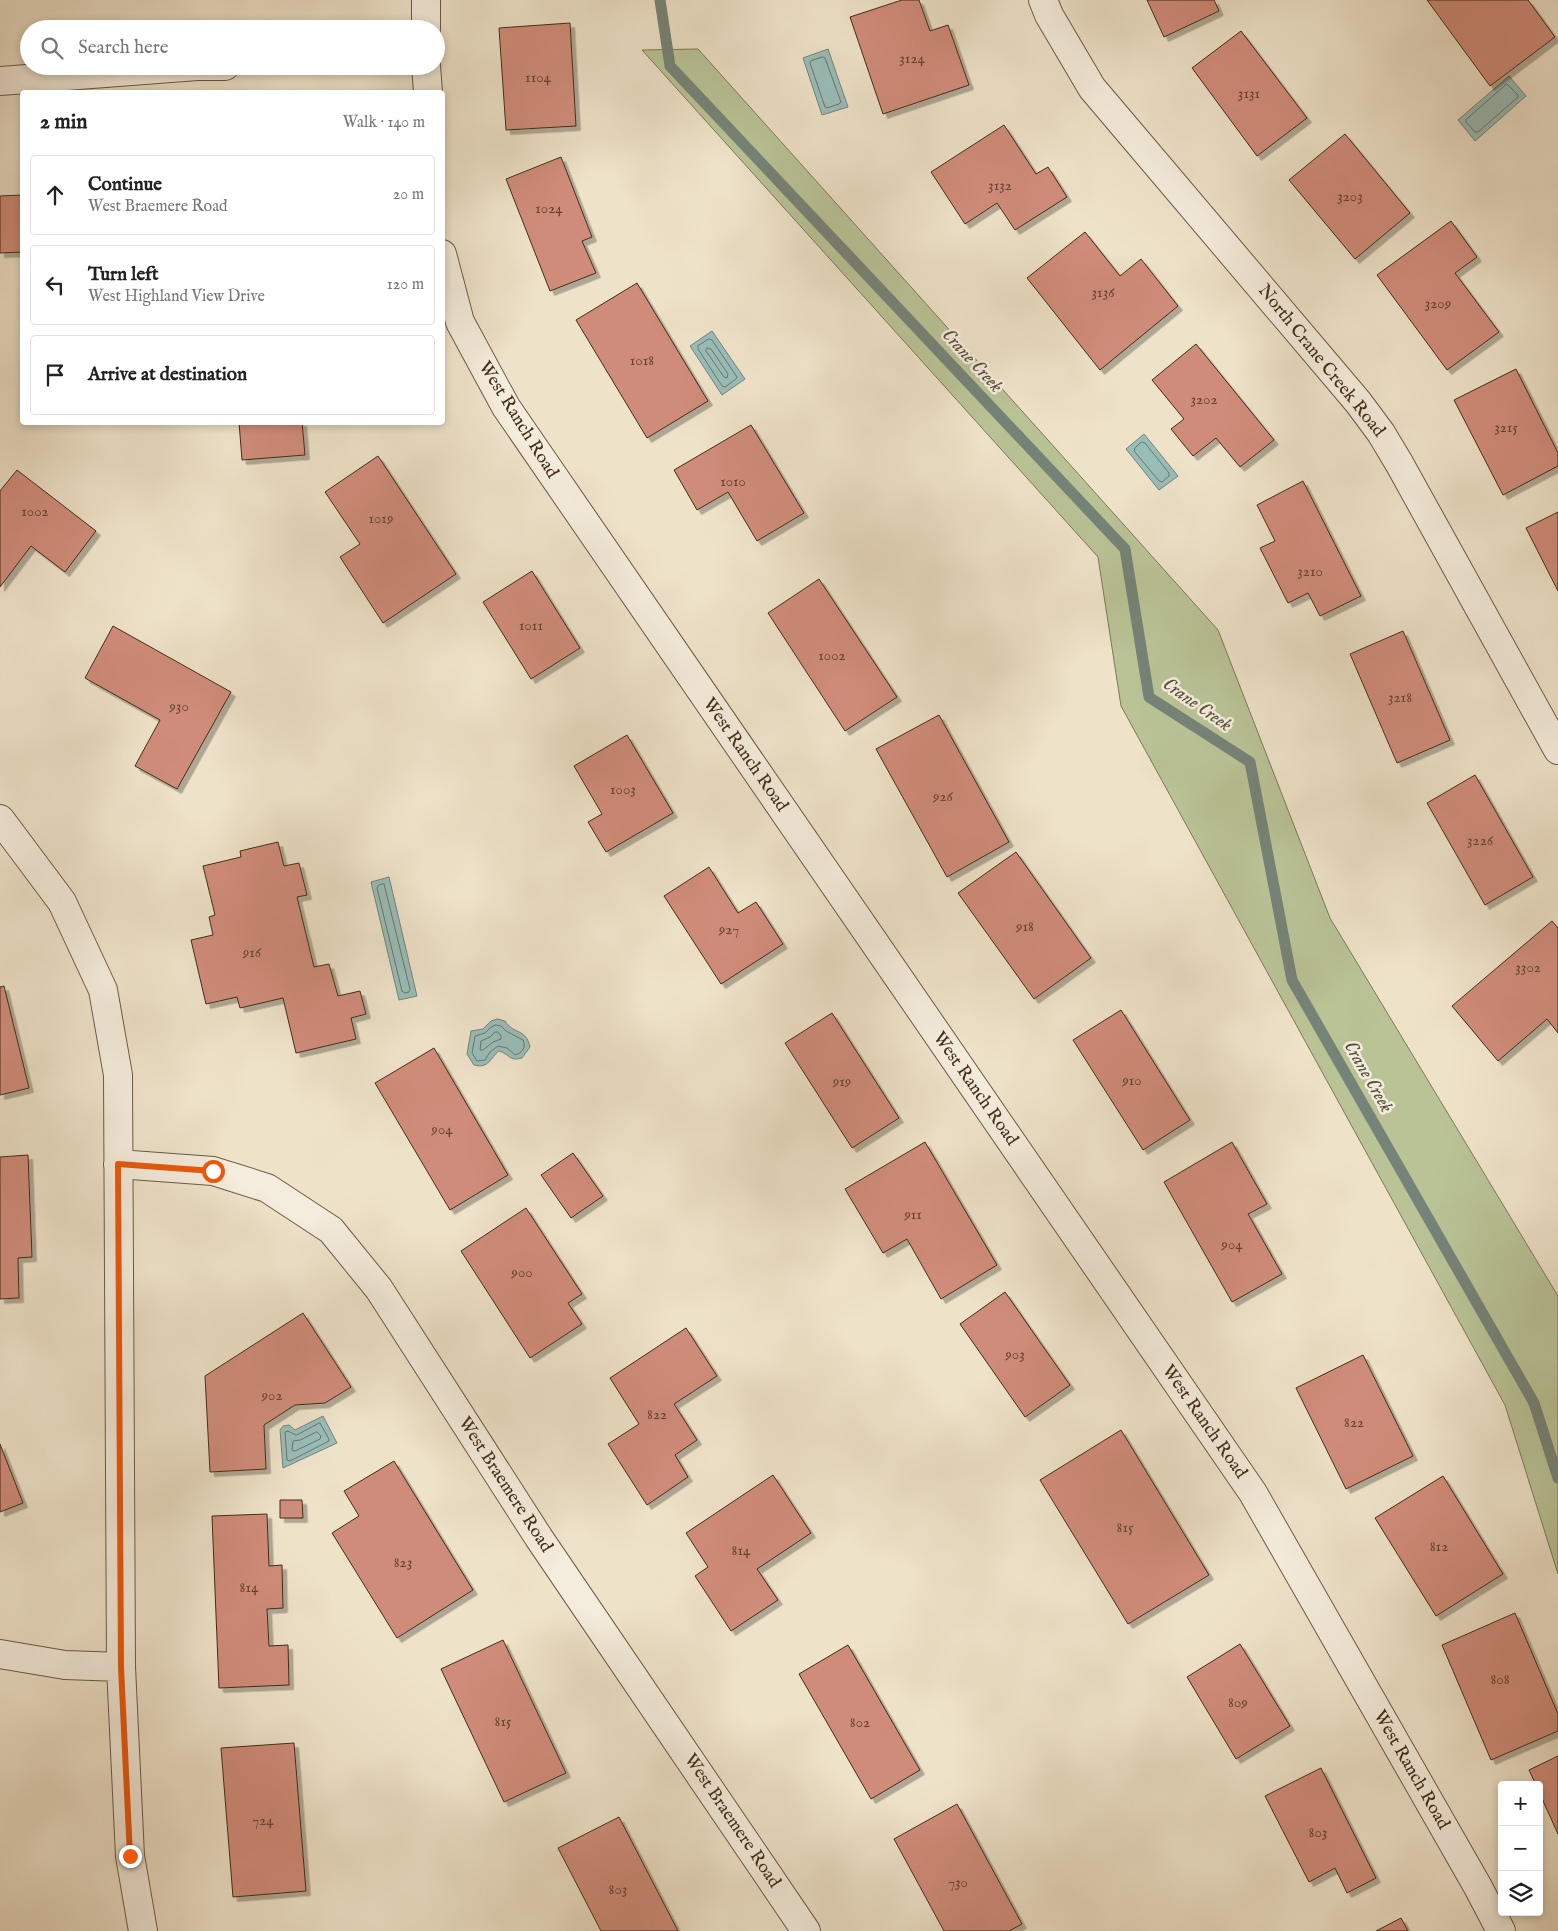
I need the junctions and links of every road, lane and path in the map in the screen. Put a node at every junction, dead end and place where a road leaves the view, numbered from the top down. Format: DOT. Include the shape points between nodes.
graph roads {
  1 [pos="426,0"];
  2 [pos="1043,0"];
  3 [pos="426,20"];
  4 [pos="79,75"];
  5 [pos="427,75"];
  6 [pos="0,81"];
  7 [pos="428,90"];
  8 [pos="445,265"];
  9 [pos="1558,750"];
  10 [pos="0,819"];
  11 [pos="118,1164"];
  12 [pos="0,1654"];
  13 [pos="121,1667"];
  14 [pos="144,1931"];
  15 [pos="806,1931"];
  16 [pos="1500,1931"];
  1 -- 3 [label="street"];
  2 -- 9 [label="street, North Crane Creek Road" via="1092,88 1381,433"];
  4 -- 6 [label="street"];
  5 -- 7 [label="street"];
  8 -- 16 [label="street, West Ranch Road" via="460,322 506,407 1253,1493"];
  10 -- 11 [label="street" via="62,902 104,990 118,1075"];
  11 -- 13 [label="street"];
  11 -- 15 [label="street, West Braemere Road" via="213,1171 267,1188 331,1230 379,1289 539,1538"];
  12 -- 13 [label="street" via="65,1665"];
  13 -- 14 [label="street" via="130,1856"];
}
